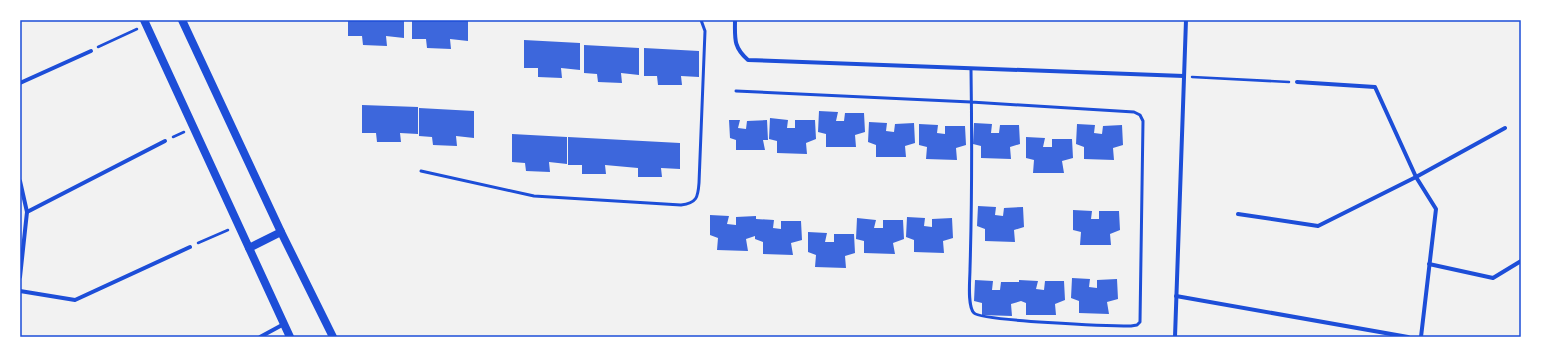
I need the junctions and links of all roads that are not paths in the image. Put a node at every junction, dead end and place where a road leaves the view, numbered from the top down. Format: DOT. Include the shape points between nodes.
graph roads {
  1 [pos="182,20"];
  2 [pos="701,20"];
  3 [pos="735,20"];
  4 [pos="1186,20"];
  5 [pos="145,22"];
  6 [pos="91,51"];
  7 [pos="971,69"];
  8 [pos="1184,76"];
  9 [pos="1297,82"];
  10 [pos="20,83"];
  11 [pos="736,91"];
  12 [pos="971,102"];
  13 [pos="1505,128"];
  14 [pos="165,141"];
  15 [pos="421,171"];
  16 [pos="1416,177"];
  17 [pos="20,181"];
  18 [pos="28,212"];
  19 [pos="1238,214"];
  20 [pos="281,232"];
  21 [pos="190,247"];
  22 [pos="249,248"];
  23 [pos="1521,261"];
  24 [pos="1429,264"];
  25 [pos="20,277"];
  26 [pos="20,292"];
  27 [pos="1176,296"];
  28 [pos="284,324"];
  29 [pos="260,337"];
  30 [pos="290,337"];
  31 [pos="333,337"];
  32 [pos="1175,337"];
  33 [pos="1408,337"];
  34 [pos="1421,337"];
  1 -- 20 [label="main road"];
  2 -- 15 [label="lane" via="705,30 703,99 698,196 693,202 681,205 534,196"];
  3 -- 7 [label="street" via="735,43 739,53 748,60"];
  4 -- 8 [label="street"];
  5 -- 22 [label="main road"];
  6 -- 10 [label="street"];
  7 -- 8 [label="street"];
  7 -- 12 [label="lane"];
  8 -- 27 [label="street"];
  9 -- 16 [label="street" via="1375,87"];
  11 -- 12 [label="lane"];
  12 -- 12 [label="lane" via="969,294 975,314 1074,324 1137,325 1140,322 1143,176 1143,121 1140,115 1134,112"];
  13 -- 16 [label="street"];
  14 -- 18 [label="street"];
  16 -- 19 [label="street" via="1318,226"];
  16 -- 24 [label="street" via="1436,209"];
  17 -- 18 [label="street"];
  18 -- 25 [label="street"];
  20 -- 22 [label="main road"];
  20 -- 31 [label="main road"];
  21 -- 26 [label="street" via="75,300"];
  22 -- 28 [label="main road"];
  23 -- 24 [label="street" via="1493,278"];
  24 -- 34 [label="street"];
  27 -- 32 [label="street"];
  27 -- 33 [label="street"];
  28 -- 29 [label="street"];
  28 -- 30 [label="main road"];
}
